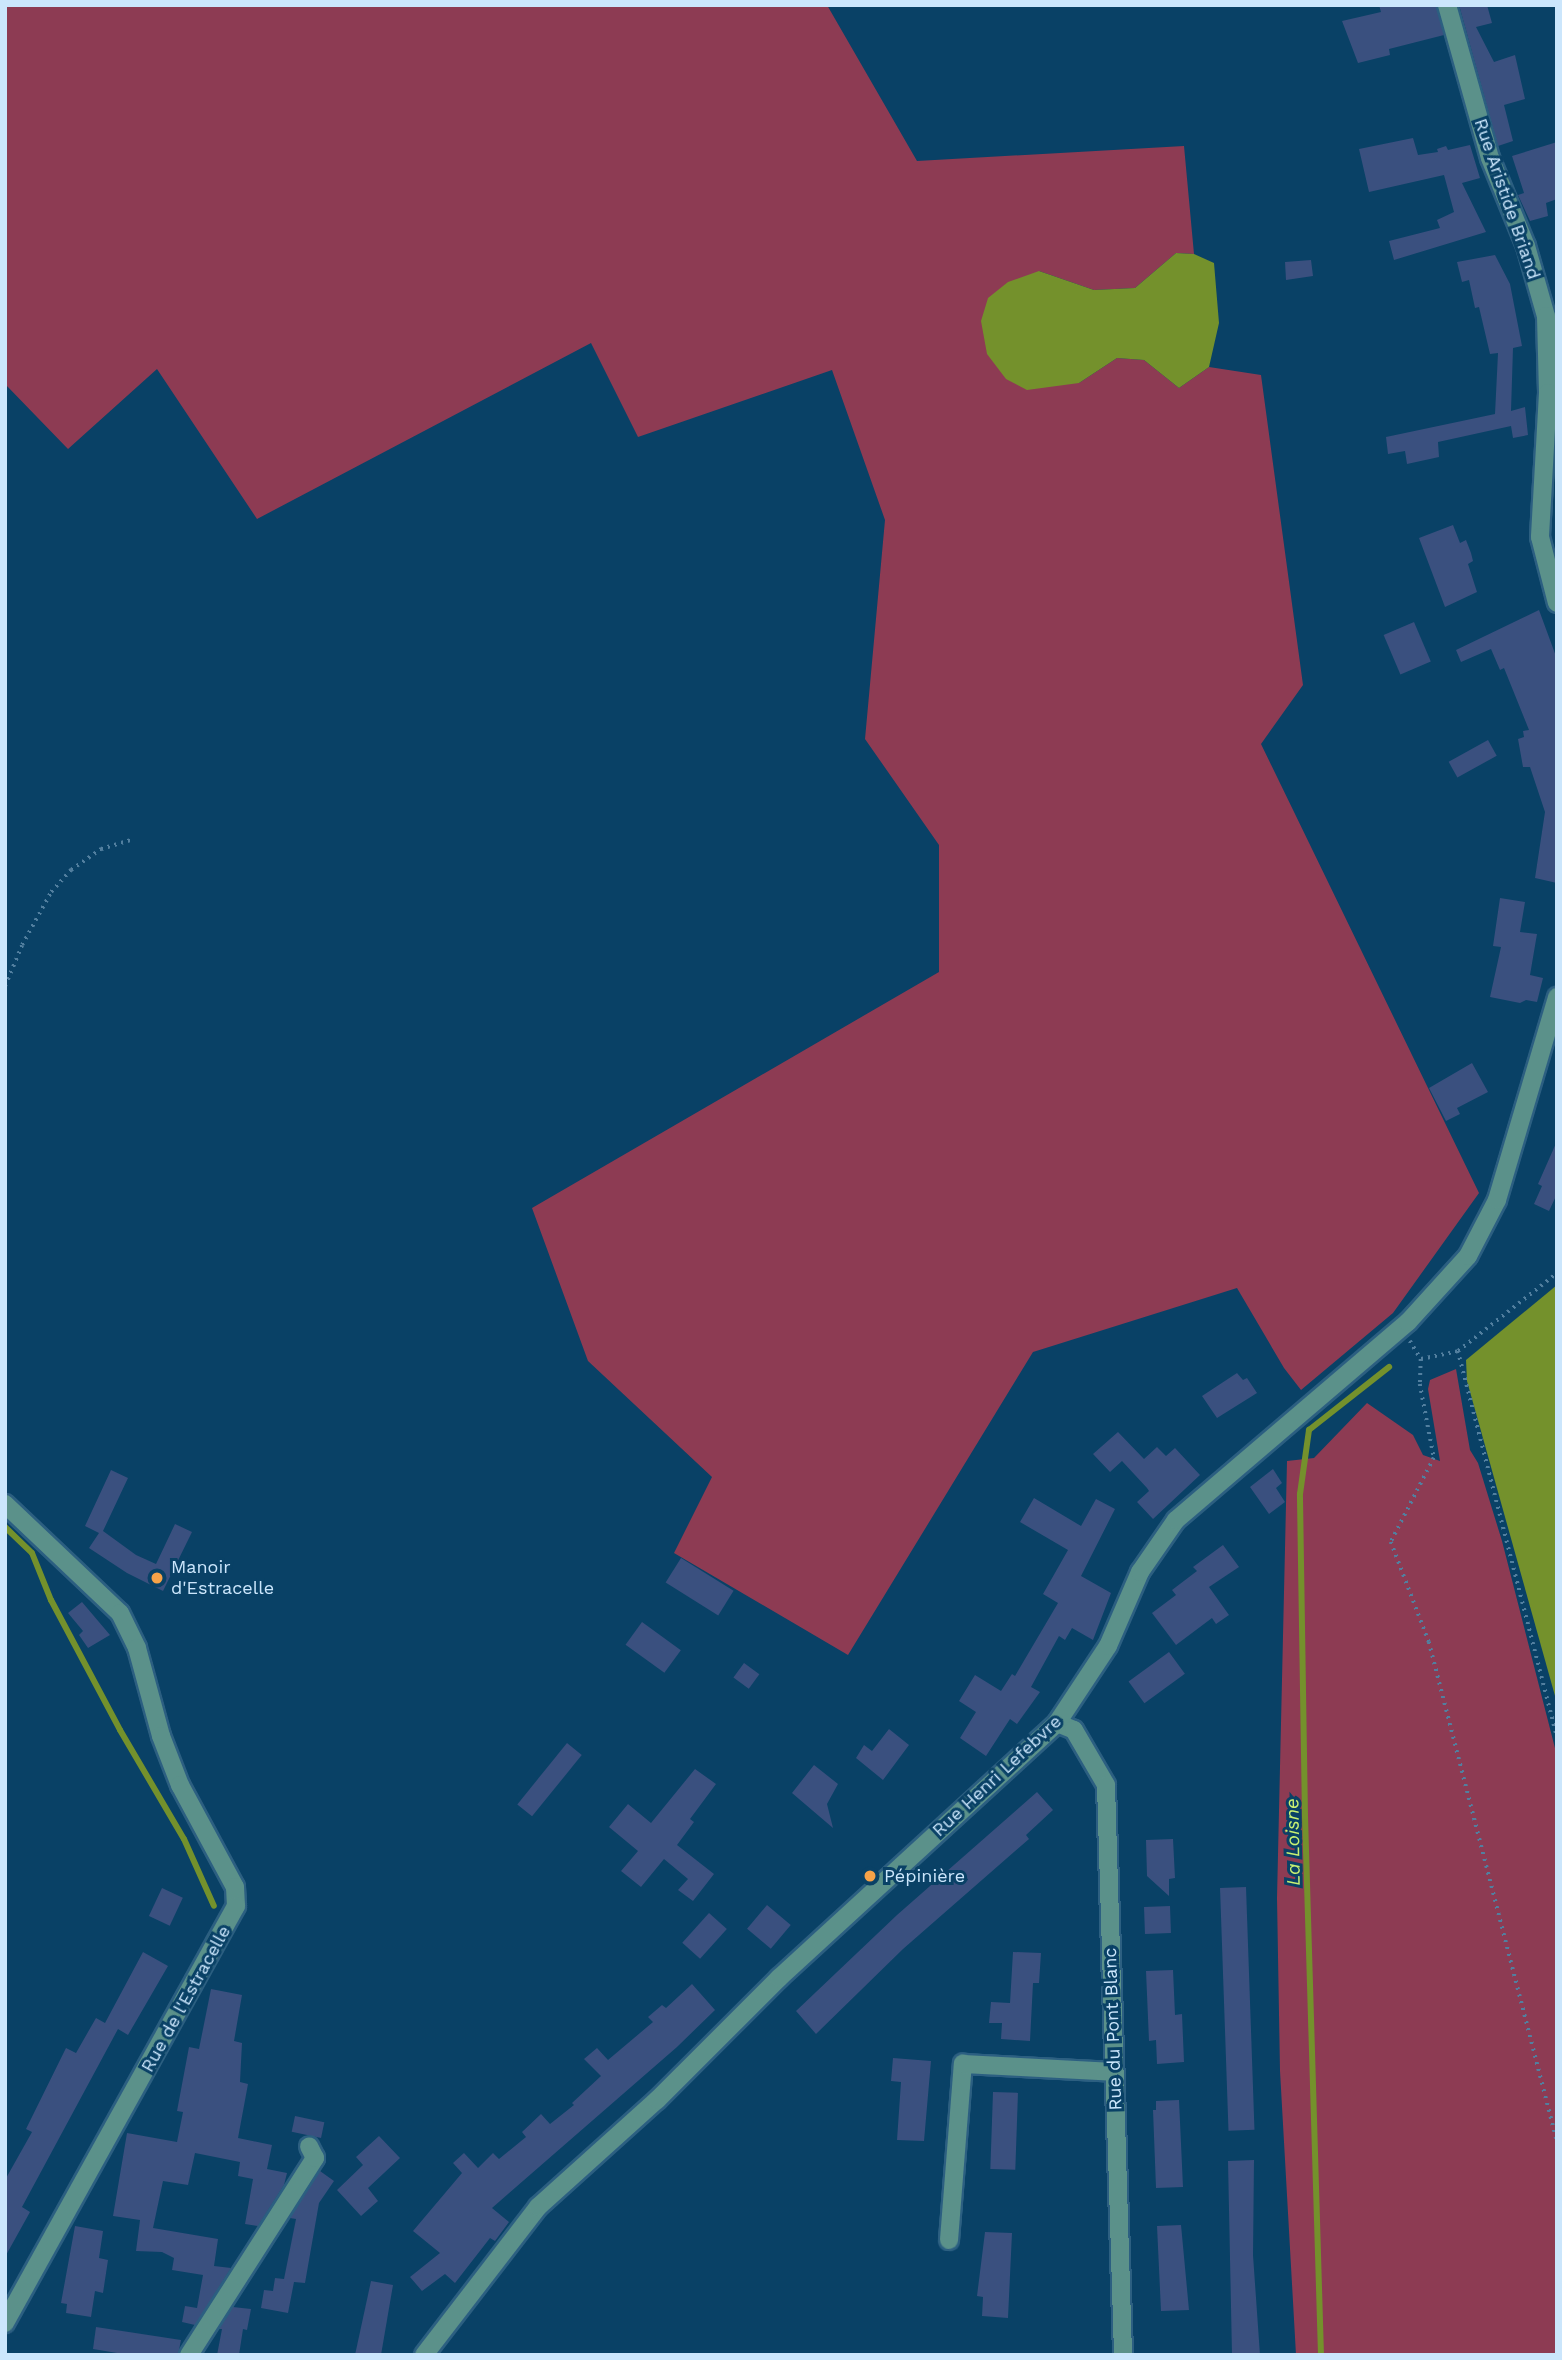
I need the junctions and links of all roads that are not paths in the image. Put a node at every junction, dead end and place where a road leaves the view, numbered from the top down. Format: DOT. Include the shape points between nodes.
graph roads {
  1 [pos="1447,5"];
  2 [pos="1557,603"];
  3 [pos="1557,997"];
  4 [pos="5,1504"];
  5 [pos="1058,1723"];
  6 [pos="1114,2072"];
  7 [pos="309,2146"];
  8 [pos="949,2240"];
  9 [pos="5,2323"];
  10 [pos="189,2355"];
  11 [pos="424,2355"];
  12 [pos="1123,2355"];
  1 -- 2 [label="street, Rue Aristide Briand" via="1490,158 1526,246 1546,316 1548,393 1539,537"];
  3 -- 5 [label="street, Rue Henri Lefebvre" via="1487,1224 1468,1256 1402,1327 1176,1520 1140,1572 1108,1646"];
  4 -- 9 [label="street, Rue de l'Estracelle" via="120,1613 137,1648 170,1760 235,1887 236,1906"];
  5 -- 6 [label="street, Rue du Pont Blanc" via="1074,1730 1106,1785"];
  5 -- 11 [label="street, Rue Henri Lefebvre" via="538,2207"];
  6 -- 8 [label="street" via="962,2064"];
  6 -- 12 [label="street, Rue du Pont Blanc"];
  7 -- 10 [label="street" via="314,2158"];
}
